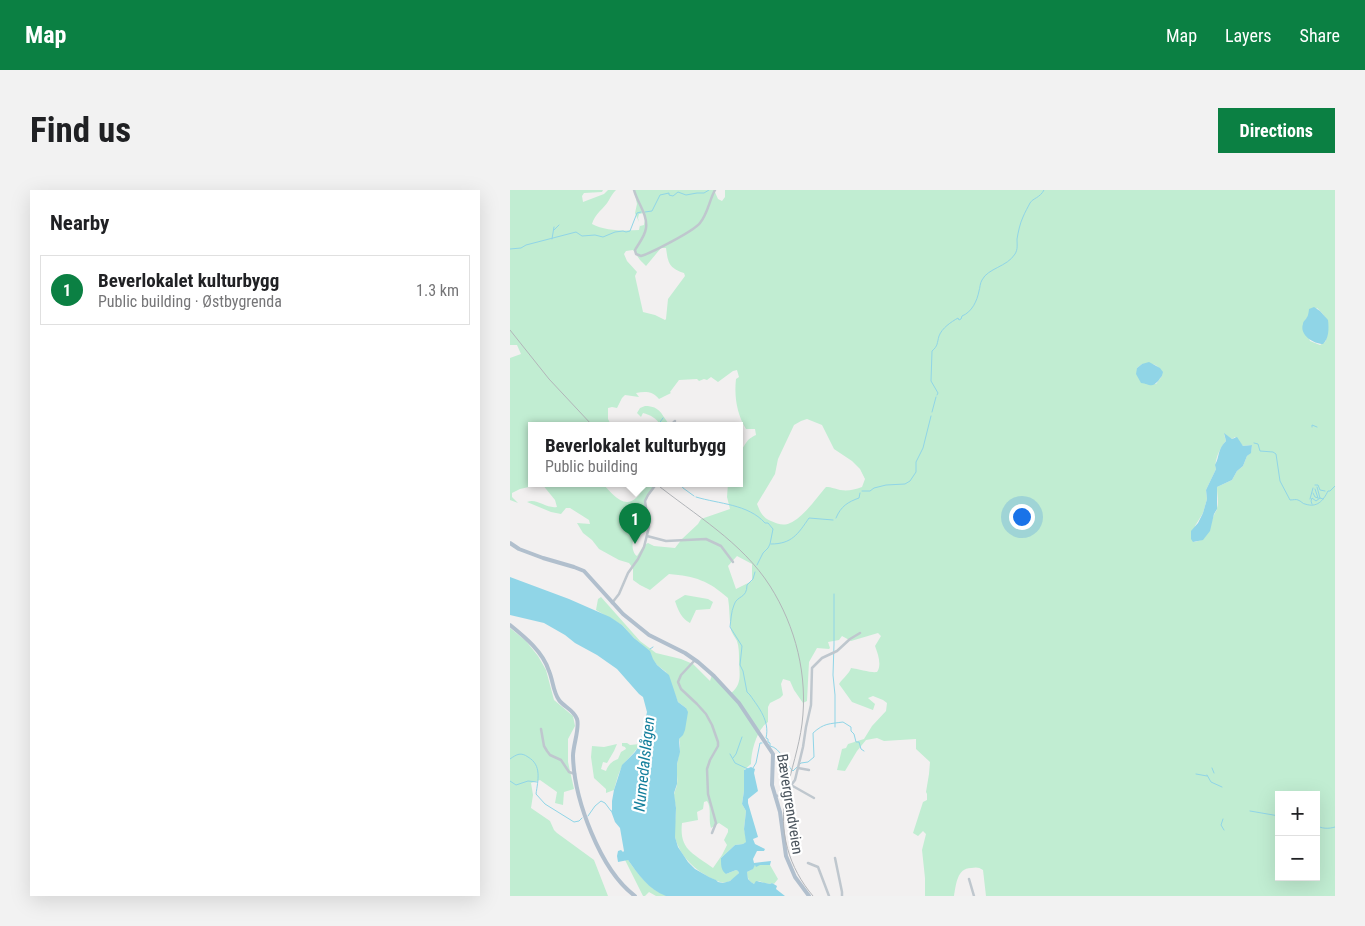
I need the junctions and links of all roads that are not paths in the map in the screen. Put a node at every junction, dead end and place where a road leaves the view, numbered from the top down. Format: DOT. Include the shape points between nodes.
graph roads {
  1 [pos="634,190"];
  2 [pos="715,190"];
  3 [pos="654,487"];
  4 [pos="647,536"];
  5 [pos="510,543"];
  6 [pos="733,562"];
  7 [pos="612,603"];
  8 [pos="510,625"];
  9 [pos="860,633"];
  10 [pos="695,660"];
  11 [pos="541,729"];
  12 [pos="798,768"];
  13 [pos="809,770"];
  14 [pos="575,774"];
  15 [pos="791,785"];
  16 [pos="775,796"];
  17 [pos="814,798"];
  18 [pos="712,833"];
  19 [pos="835,858"];
  20 [pos="808,863"];
  21 [pos="969,879"];
  22 [pos="635,896"];
  23 [pos="809,896"];
  24 [pos="828,896"];
  25 [pos="842,896"];
  26 [pos="974,896"];
  1 -- 2 [label="street" via="646,226 635,251 641,256 698,226"];
  3 -- 4 [label="street" via="645,500 649,524"];
  4 -- 6 [label="street" via="666,541 706,539 721,546"];
  4 -- 7 [label="street" via="642,552"];
  5 -- 7 [label="main road, Bævergrendveien" via="582,570"];
  7 -- 10 [label="main road, Bævergrendveien" via="646,634"];
  8 -- 14 [label="main road" via="542,657 558,699 576,717"];
  9 -- 12 [label="street" via="812,668 811,705"];
  10 -- 16 [label="main road, Bævergrendveien" via="739,703 770,750"];
  10 -- 18 [label="street" via="678,682 706,714 718,742 707,769 708,794 716,823"];
  11 -- 14 [label="street" via="544,746 550,755 562,760 569,772"];
  12 -- 13 [label="street"];
  12 -- 15 [label="street"];
  14 -- 22 [label="main road" via="584,814 596,842 621,882"];
  15 -- 16 [label="street"];
  15 -- 17 [label="street"];
  16 -- 23 [label="main road, Bævergrendveien" via="787,859"];
  19 -- 25 [label="street"];
  20 -- 24 [label="street" via="818,867"];
  21 -- 26 [label="street"];
}
